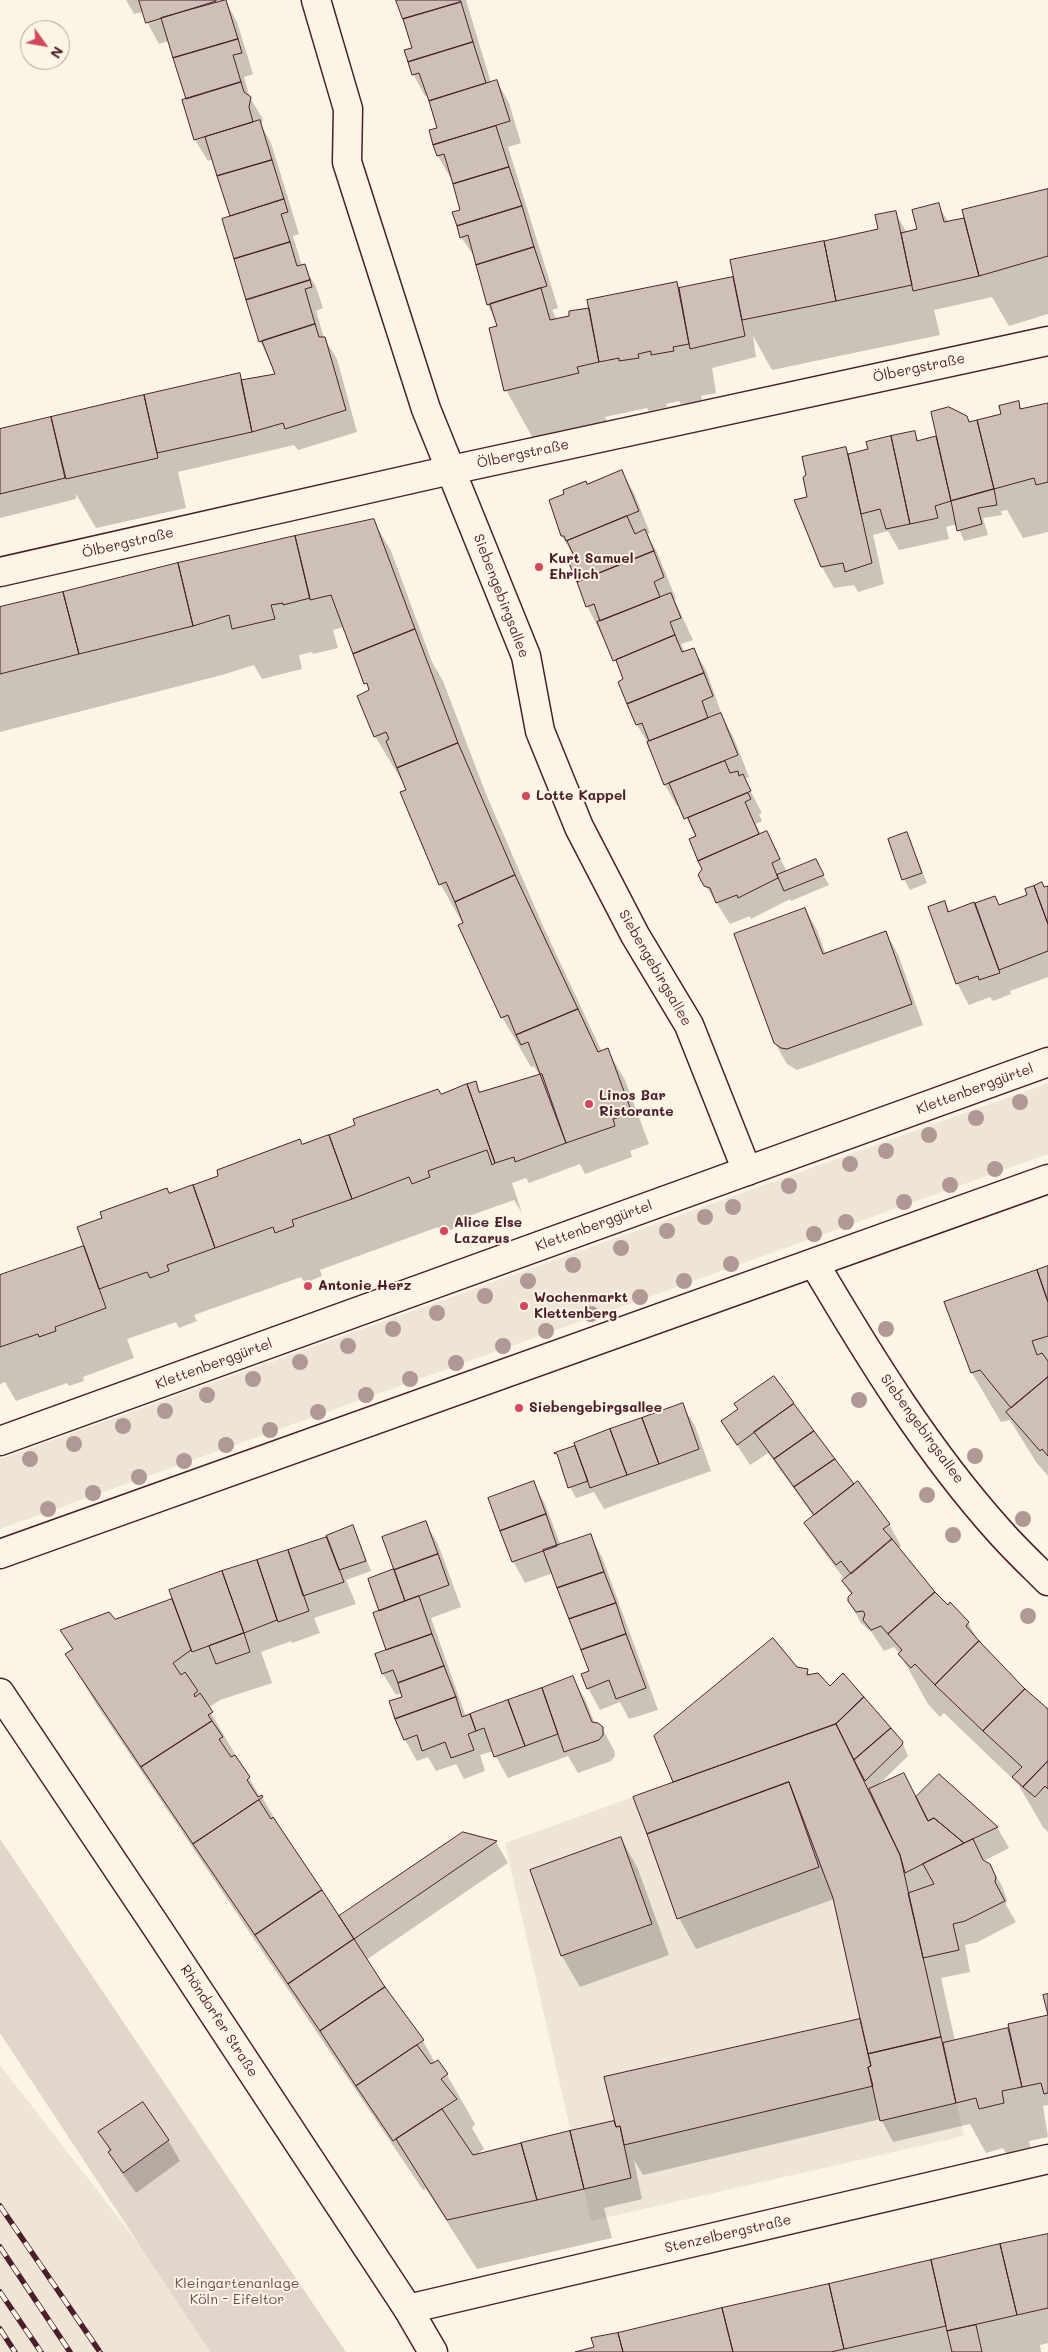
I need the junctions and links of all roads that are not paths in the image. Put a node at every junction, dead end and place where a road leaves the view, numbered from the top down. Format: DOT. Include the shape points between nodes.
graph roads {
  1 [pos="316,0"];
  2 [pos="1048,341"];
  3 [pos="451,470"];
  4 [pos="0,572"];
  5 [pos="1048,1062"];
  6 [pos="747,1171"];
  7 [pos="1048,1180"];
  8 [pos="814,1263"];
  9 [pos="0,1441"];
  10 [pos="0,1554"];
  11 [pos="1048,1581"];
  12 [pos="0,1693"];
  13 [pos="1048,2159"];
  14 [pos="408,2309"];
  15 [pos="433,2352"];
  1 -- 3 [label="street, Siebengebirgsallee" via="348,108 347,162 426,409"];
  2 -- 3 [label="street, Ölbergstraße"];
  3 -- 4 [label="street, Ölbergstraße"];
  3 -- 6 [label="street, Siebengebirgsallee" via="526,656 540,731 579,827 635,935 689,1025"];
  5 -- 6 [label="street, Klettenberggürtel"];
  6 -- 9 [label="street, Klettenberggürtel"];
  7 -- 8 [label="street"];
  8 -- 10 [label="street"];
  8 -- 11 [label="street, Siebengebirgsallee" via="855,1332 925,1437 1000,1532"];
  12 -- 14 [label="street, Rhöndorfer Straße"];
  13 -- 14 [label="street, Stenzelbergstraße"];
  14 -- 15 [label="street, Rhöndorfer Straße"];
}
